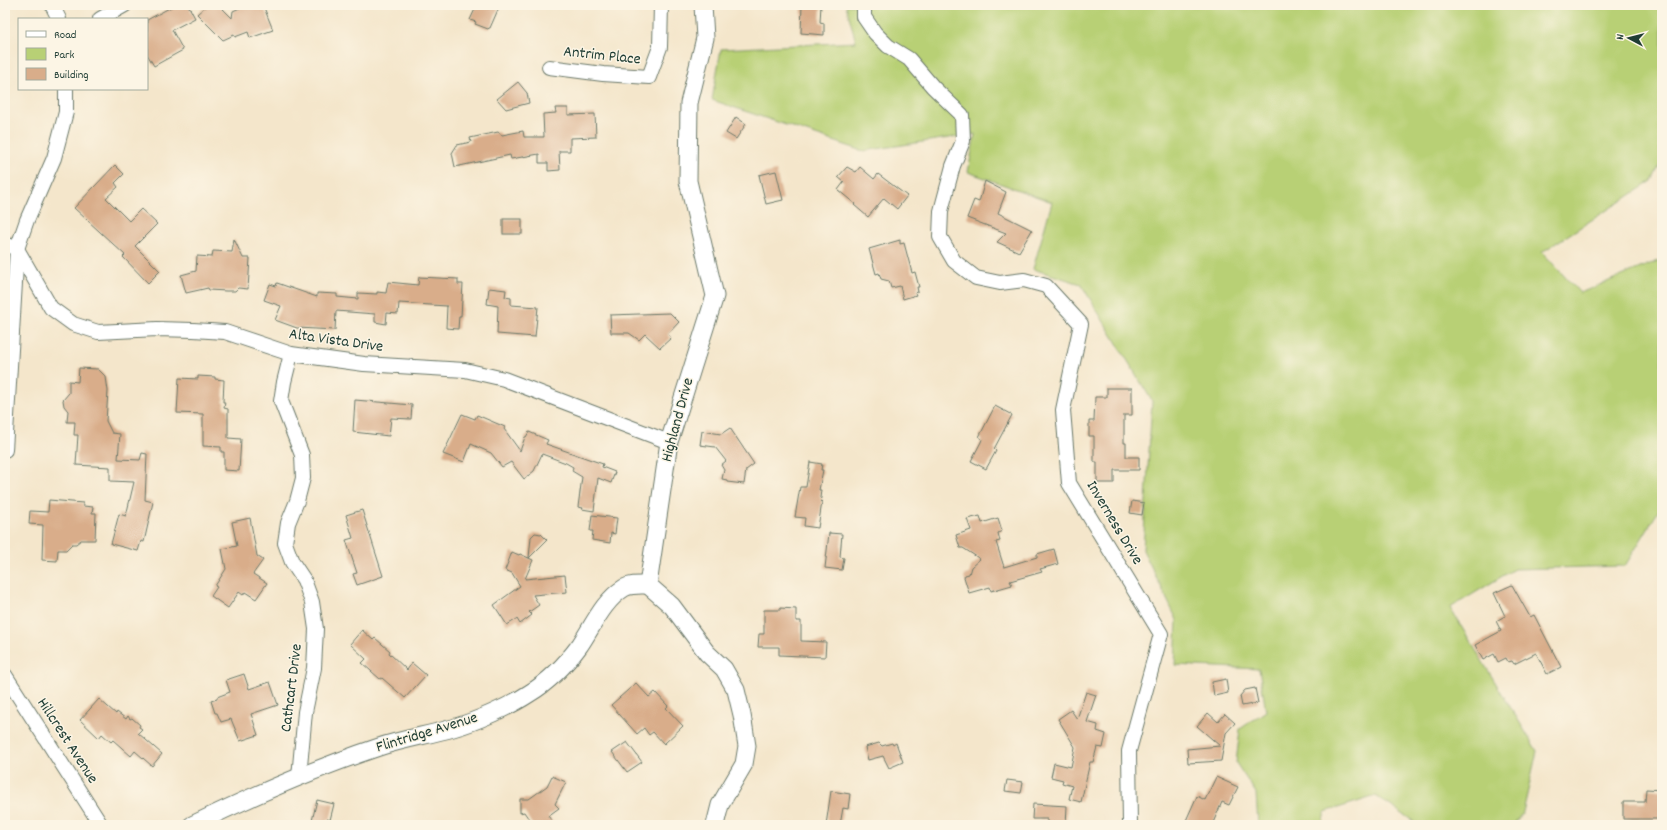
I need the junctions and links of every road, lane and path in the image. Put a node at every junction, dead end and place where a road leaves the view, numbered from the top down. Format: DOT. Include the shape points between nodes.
graph roads {
  1 [pos="52,5"];
  2 [pos="125,5"];
  3 [pos="661,5"];
  4 [pos="703,5"];
  5 [pos="864,5"];
  6 [pos="58,18"];
  7 [pos="102,18"];
  8 [pos="549,67"];
  9 [pos="66,90"];
  10 [pos="11,246"];
  11 [pos="291,354"];
  12 [pos="669,442"];
  13 [pos="5,450"];
  14 [pos="648,585"];
  15 [pos="5,676"];
  16 [pos="299,777"];
  17 [pos="101,825"];
  18 [pos="192,825"];
  19 [pos="715,825"];
  20 [pos="1130,825"];
  1 -- 6 [label="street"];
  2 -- 7 [label="street"];
  3 -- 8 [label="street, Antrim Place" via="660,47 649,77"];
  4 -- 12 [label="street, Highland Drive" via="705,38 689,103 688,181 715,296"];
  5 -- 20 [label="street, Inverness Drive" via="864,17 875,34 909,59 962,115 963,141 953,166 940,218 940,237 954,261 976,278 1000,283 1024,280 1046,286 1080,324 1064,410 1069,482 1161,634 1129,751"];
  9 -- 10 [label="street" via="66,112 54,158 27,220"];
  10 -- 11 [label="street, Alta Vista Drive" via="51,308 73,324 98,332 157,329 225,332"];
  10 -- 13 [label="street"];
  11 -- 12 [label="street, Alta Vista Drive" via="364,364 465,370 504,379"];
  11 -- 16 [label="street, Cathcart Drive" via="281,401 302,455 303,478 288,523 285,543 312,602 316,629 314,668 305,712"];
  12 -- 14 [label="street, Highland Drive"];
  14 -- 16 [label="street, Flintridge Avenue" via="625,588 611,599 558,672 530,694 487,715 452,728 379,747"];
  14 -- 19 [label="street" via="672,606 707,653 724,669 736,690 747,746 744,764 720,805"];
  15 -- 17 [label="street, Hillcrest Avenue"];
  16 -- 18 [label="street, Flintridge Avenue"];
}
